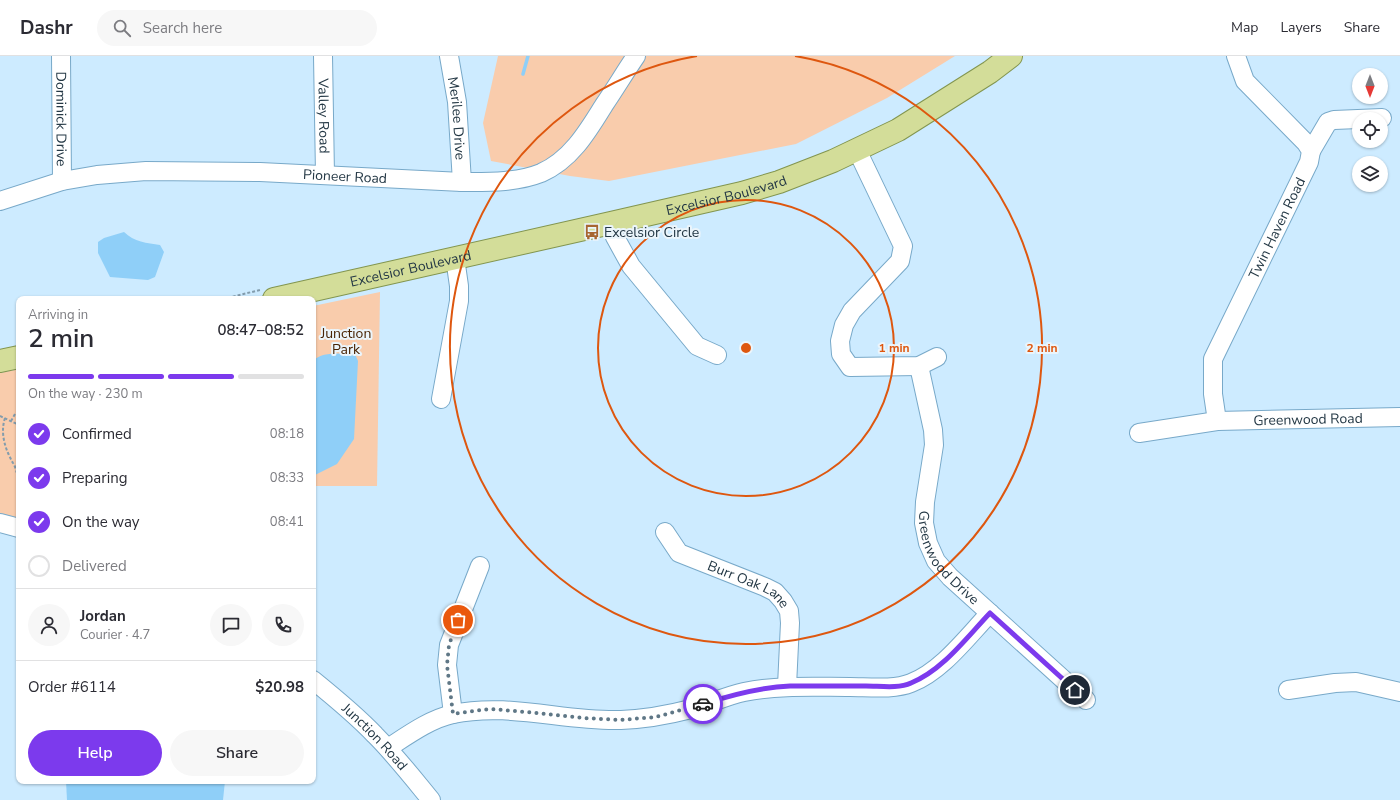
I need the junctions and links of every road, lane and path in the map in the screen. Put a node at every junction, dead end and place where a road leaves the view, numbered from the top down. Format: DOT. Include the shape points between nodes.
graph roads {
  1 [pos="61,56"];
  2 [pos="323,56"];
  3 [pos="449,56"];
  4 [pos="636,56"];
  5 [pos="1011,56"];
  6 [pos="1236,56"];
  7 [pos="1352,119"];
  8 [pos="857,150"];
  9 [pos="1311,151"];
  10 [pos="325,175"];
  11 [pos="62,181"];
  12 [pos="462,182"];
  13 [pos="0,201"];
  14 [pos="611,223"];
  15 [pos="455,258"];
  16 [pos="270,294"];
  17 [pos="251,296"];
  18 [pos="717,356"];
  19 [pos="16,357"];
  20 [pos="937,357"];
  21 [pos="0,361"];
  22 [pos="919,366"];
  23 [pos="442,399"];
  24 [pos="16,413"];
  25 [pos="0,416"];
  26 [pos="1400,416"];
  27 [pos="5,418"];
  28 [pos="11,421"];
  29 [pos="1217,421"];
  30 [pos="16,424"];
  31 [pos="1139,433"];
  32 [pos="16,470"];
  33 [pos="0,523"];
  34 [pos="16,527"];
  35 [pos="664,532"];
  36 [pos="480,566"];
  37 [pos="990,613"];
  38 [pos="316,682"];
  39 [pos="788,686"];
  40 [pos="1288,690"];
  41 [pos="1400,692"];
  42 [pos="1086,700"];
  43 [pos="453,714"];
  44 [pos="388,748"];
  45 [pos="431,800"];
  1 -- 11 [label="street, Dominick Drive"];
  2 -- 10 [label="street, Valley Road"];
  3 -- 12 [label="street, Merilee Drive" via="457,102"];
  4 -- 12 [label="street, Pioneer Road" via="585,135 562,160 540,173 516,179"];
  5 -- 8 [label="main road, Excelsior Boulevard" via="924,115"];
  6 -- 9 [label="street" via="1245,81"];
  7 -- 9 [label="street, Twin Haven Road" via="1328,122"];
  8 -- 14 [label="main road, Excelsior Boulevard" via="779,182 742,193"];
  8 -- 22 [label="street" via="903,246 900,261 852,311 844,325 840,341 841,354 850,367"];
  9 -- 29 [label="street, Twin Haven Road" via="1309,162 1213,359 1213,394"];
  10 -- 11 [label="street, Pioneer Road" via="146,171"];
  10 -- 12 [label="street, Pioneer Road"];
  11 -- 13 [label="street, Pioneer Road"];
  14 -- 15 [label="main road, Excelsior Boulevard"];
  14 -- 18 [label="street" via="615,237 631,266 697,346"];
  15 -- 16 [label="main road, Excelsior Boulevard"];
  15 -- 23 [label="street" via="459,301"];
  16 -- 17 [label="path"];
  19 -- 21 [label="main road"];
  20 -- 22 [label="street"];
  22 -- 37 [label="street, Greenwood Drive" via="934,445 925,502 924,523 928,543 936,561 950,577"];
  24 -- 28 [label="path"];
  25 -- 27 [label="path"];
  26 -- 29 [label="street, Greenwood Road"];
  27 -- 28 [label="path"];
  27 -- 32 [label="path" via="1,425 2,439"];
  28 -- 30 [label="path"];
  29 -- 31 [label="street, Greenwood Road"];
  33 -- 34 [label="street"];
  35 -- 39 [label="street, Burr Oak Lane" via="679,553 765,587 775,592 783,601 789,611 790,623"];
  36 -- 43 [label="street" via="449,645 447,665"];
  37 -- 39 [label="street" via="944,662 910,684"];
  37 -- 42 [label="street, Greenwood Drive"];
  38 -- 44 [label="street, Junction Road" via="343,704"];
  39 -- 43 [label="street" via="743,693 656,717 620,720 489,709"];
  40 -- 41 [label="street" via="1335,682 1356,682"];
  43 -- 44 [label="street" via="412,732"];
  44 -- 45 [label="street, Junction Road"];
}
